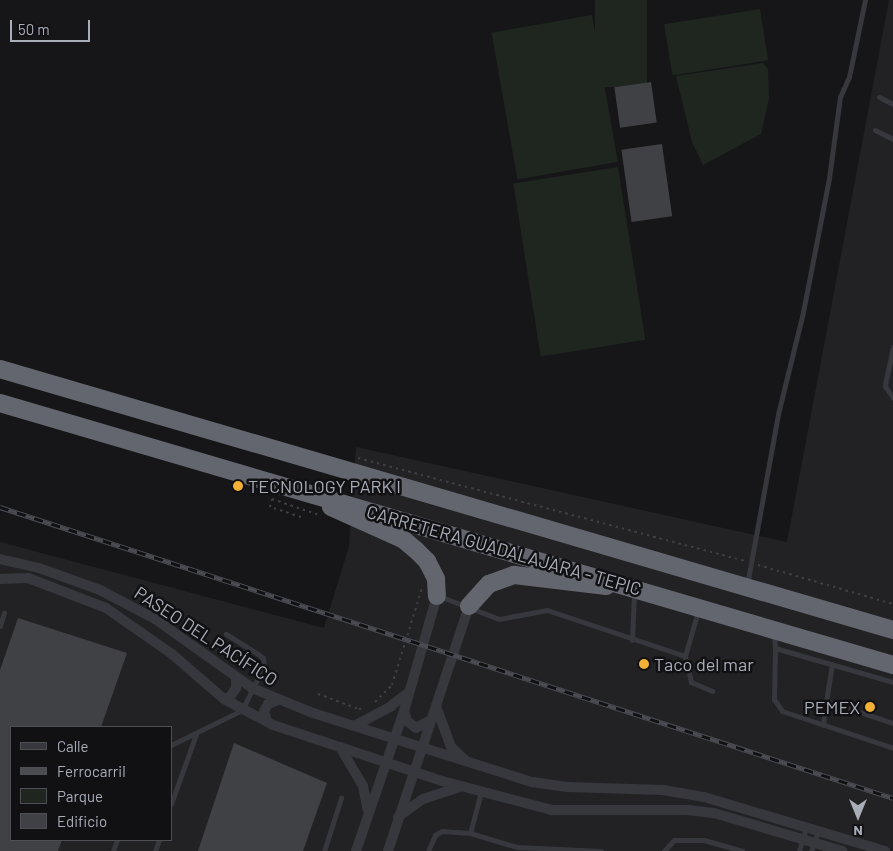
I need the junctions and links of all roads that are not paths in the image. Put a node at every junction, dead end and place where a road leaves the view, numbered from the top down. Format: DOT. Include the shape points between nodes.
graph roads {
  1 [pos="865,0"];
  2 [pos="880,97"];
  3 [pos="893,104"];
  4 [pos="875,130"];
  5 [pos="893,139"];
  6 [pos="893,347"];
  7 [pos="0,369"];
  8 [pos="893,398"];
  9 [pos="0,403"];
  10 [pos="314,495"];
  11 [pos="0,559"];
  12 [pos="0,579"];
  13 [pos="630,586"];
  14 [pos="746,588"];
  15 [pos="437,596"];
  16 [pos="469,606"];
  17 [pos="700,606"];
  18 [pos="4,613"];
  19 [pos="0,626"];
  20 [pos="774,628"];
  21 [pos="893,630"];
  22 [pos="226,634"];
  23 [pos="632,640"];
  24 [pos="775,648"];
  25 [pos="685,656"];
  26 [pos="832,664"];
  27 [pos="893,665"];
  28 [pos="236,678"];
  29 [pos="893,682"];
  30 [pos="252,688"];
  31 [pos="712,691"];
  32 [pos="409,692"];
  33 [pos="224,698"];
  34 [pos="278,700"];
  35 [pos="826,701"];
  36 [pos="436,706"];
  37 [pos="242,710"];
  38 [pos="404,711"];
  39 [pos="432,719"];
  40 [pos="267,721"];
  41 [pos="893,723"];
  42 [pos="356,724"];
  43 [pos="823,724"];
  44 [pos="196,734"];
  45 [pos="395,738"];
  46 [pos="172,744"];
  47 [pos="340,747"];
  48 [pos="422,747"];
  49 [pos="893,748"];
  50 [pos="468,762"];
  51 [pos="386,763"];
  52 [pos="413,772"];
  53 [pos="462,787"];
  54 [pos="481,792"];
  55 [pos="341,798"];
  56 [pos="172,801"];
  57 [pos="368,812"];
  58 [pos="398,817"];
  59 [pos="806,828"];
  60 [pos="818,831"];
  61 [pos="470,833"];
  62 [pos="833,835"];
  63 [pos="803,838"];
  64 [pos="813,847"];
  65 [pos="830,849"];
  66 [pos="324,851"];
  67 [pos="356,851"];
  68 [pos="388,851"];
  69 [pos="428,851"];
  70 [pos="601,851"];
  71 [pos="664,851"];
  72 [pos="742,851"];
  73 [pos="799,851"];
  74 [pos="842,851"];
  75 [pos="885,851"];
  1 -- 14 [label="lane" via="849,78 840,97 829,178 803,312 778,414"];
  2 -- 3 [label="lane"];
  4 -- 5 [label="lane"];
  6 -- 8 [label="lane" via="885,386"];
  7 -- 14 [label="highway, CARRETERA GUADALAJARA - TEPIC"];
  9 -- 10 [label="highway, CARRETERA GUADALAJARA - TEPIC"];
  10 -- 13 [label="highway, CARRETERA GUADALAJARA - TEPIC"];
  10 -- 15 [label="highway" via="353,519 404,540 427,561"];
  11 -- 28 [label="street, PASEO DEL PACÍFICO" via="39,568 100,590 155,619"];
  12 -- 33 [label="street, PASEO DEL PACÍFICO" via="28,578 106,608 172,654"];
  13 -- 16 [label="highway" via="588,586 514,575 489,584"];
  13 -- 17 [label="highway, CARRETERA GUADALAJARA - TEPIC"];
  13 -- 23 [label="lane"];
  14 -- 21 [label="highway, CARRETERA GUADALAJARA - TEPIC"];
  15 -- 16 [label="lane"];
  15 -- 32 [label="street"];
  16 -- 23 [label="lane" via="499,619 547,610"];
  16 -- 36 [label="street"];
  17 -- 20 [label="highway, CARRETERA GUADALAJARA - TEPIC"];
  17 -- 25 [label="lane"];
  18 -- 19 [label="lane"];
  20 -- 24 [label="lane"];
  20 -- 27 [label="highway, CARRETERA GUADALAJARA - TEPIC"];
  22 -- 30 [label="lane" via="263,658 264,666"];
  23 -- 25 [label="lane"];
  24 -- 26 [label="lane"];
  24 -- 43 [label="lane" via="774,699 778,707"];
  25 -- 31 [label="lane" via="691,682"];
  26 -- 29 [label="lane"];
  26 -- 35 [label="lane"];
  28 -- 30 [label="street, PASEO DEL PACÍFICO"];
  28 -- 33 [label="street" via="236,688 230,697"];
  30 -- 34 [label="street, PASEO DEL PACÍFICO"];
  30 -- 37 [label="lane"];
  32 -- 38 [label="street"];
  32 -- 42 [label="street" via="391,706"];
  33 -- 37 [label="street, PASEO DEL PACÍFICO"];
  34 -- 40 [label="street" via="268,704 264,711"];
  34 -- 42 [label="street, PASEO DEL PACÍFICO"];
  35 -- 41 [label="lane"];
  35 -- 43 [label="lane"];
  36 -- 39 [label="street"];
  36 -- 50 [label="street" via="451,747"];
  37 -- 40 [label="street, PASEO DEL PACÍFICO"];
  37 -- 44 [label="lane"];
  38 -- 39 [label="street" via="407,721 416,728"];
  38 -- 45 [label="street"];
  39 -- 48 [label="street"];
  40 -- 47 [label="street, PASEO DEL PACÍFICO"];
  42 -- 45 [label="street, PASEO DEL PACÍFICO"];
  43 -- 49 [label="lane"];
  44 -- 46 [label="lane"];
  44 -- 56 [label="lane"];
  45 -- 48 [label="street, PASEO DEL PACÍFICO"];
  45 -- 51 [label="street"];
  47 -- 51 [label="street, PASEO DEL PACÍFICO"];
  47 -- 57 [label="street" via="363,786"];
  48 -- 50 [label="street"];
  48 -- 52 [label="street"];
  50 -- 59 [label="street" via="532,782 568,787 663,790 704,797"];
  51 -- 52 [label="street"];
  51 -- 57 [label="street"];
  52 -- 53 [label="street"];
  52 -- 58 [label="street"];
  53 -- 54 [label="street"];
  53 -- 58 [label="street" via="423,799"];
  54 -- 61 [label="lane"];
  54 -- 63 [label="street" via="552,810 688,810"];
  55 -- 66 [label="lane"];
  57 -- 67 [label="street"];
  58 -- 68 [label="street"];
  59 -- 60 [label="street"];
  59 -- 63 [label="lane"];
  60 -- 62 [label="street"];
  60 -- 64 [label="lane"];
  61 -- 69 [label="lane" via="442,831 434,835"];
  61 -- 70 [label="lane" via="517,847"];
  62 -- 65 [label="lane"];
  62 -- 75 [label="street"];
  63 -- 64 [label="street"];
  63 -- 73 [label="lane"];
  64 -- 65 [label="street"];
  65 -- 74 [label="street"];
  71 -- 72 [label="lane" via="674,840 704,840"];
}
